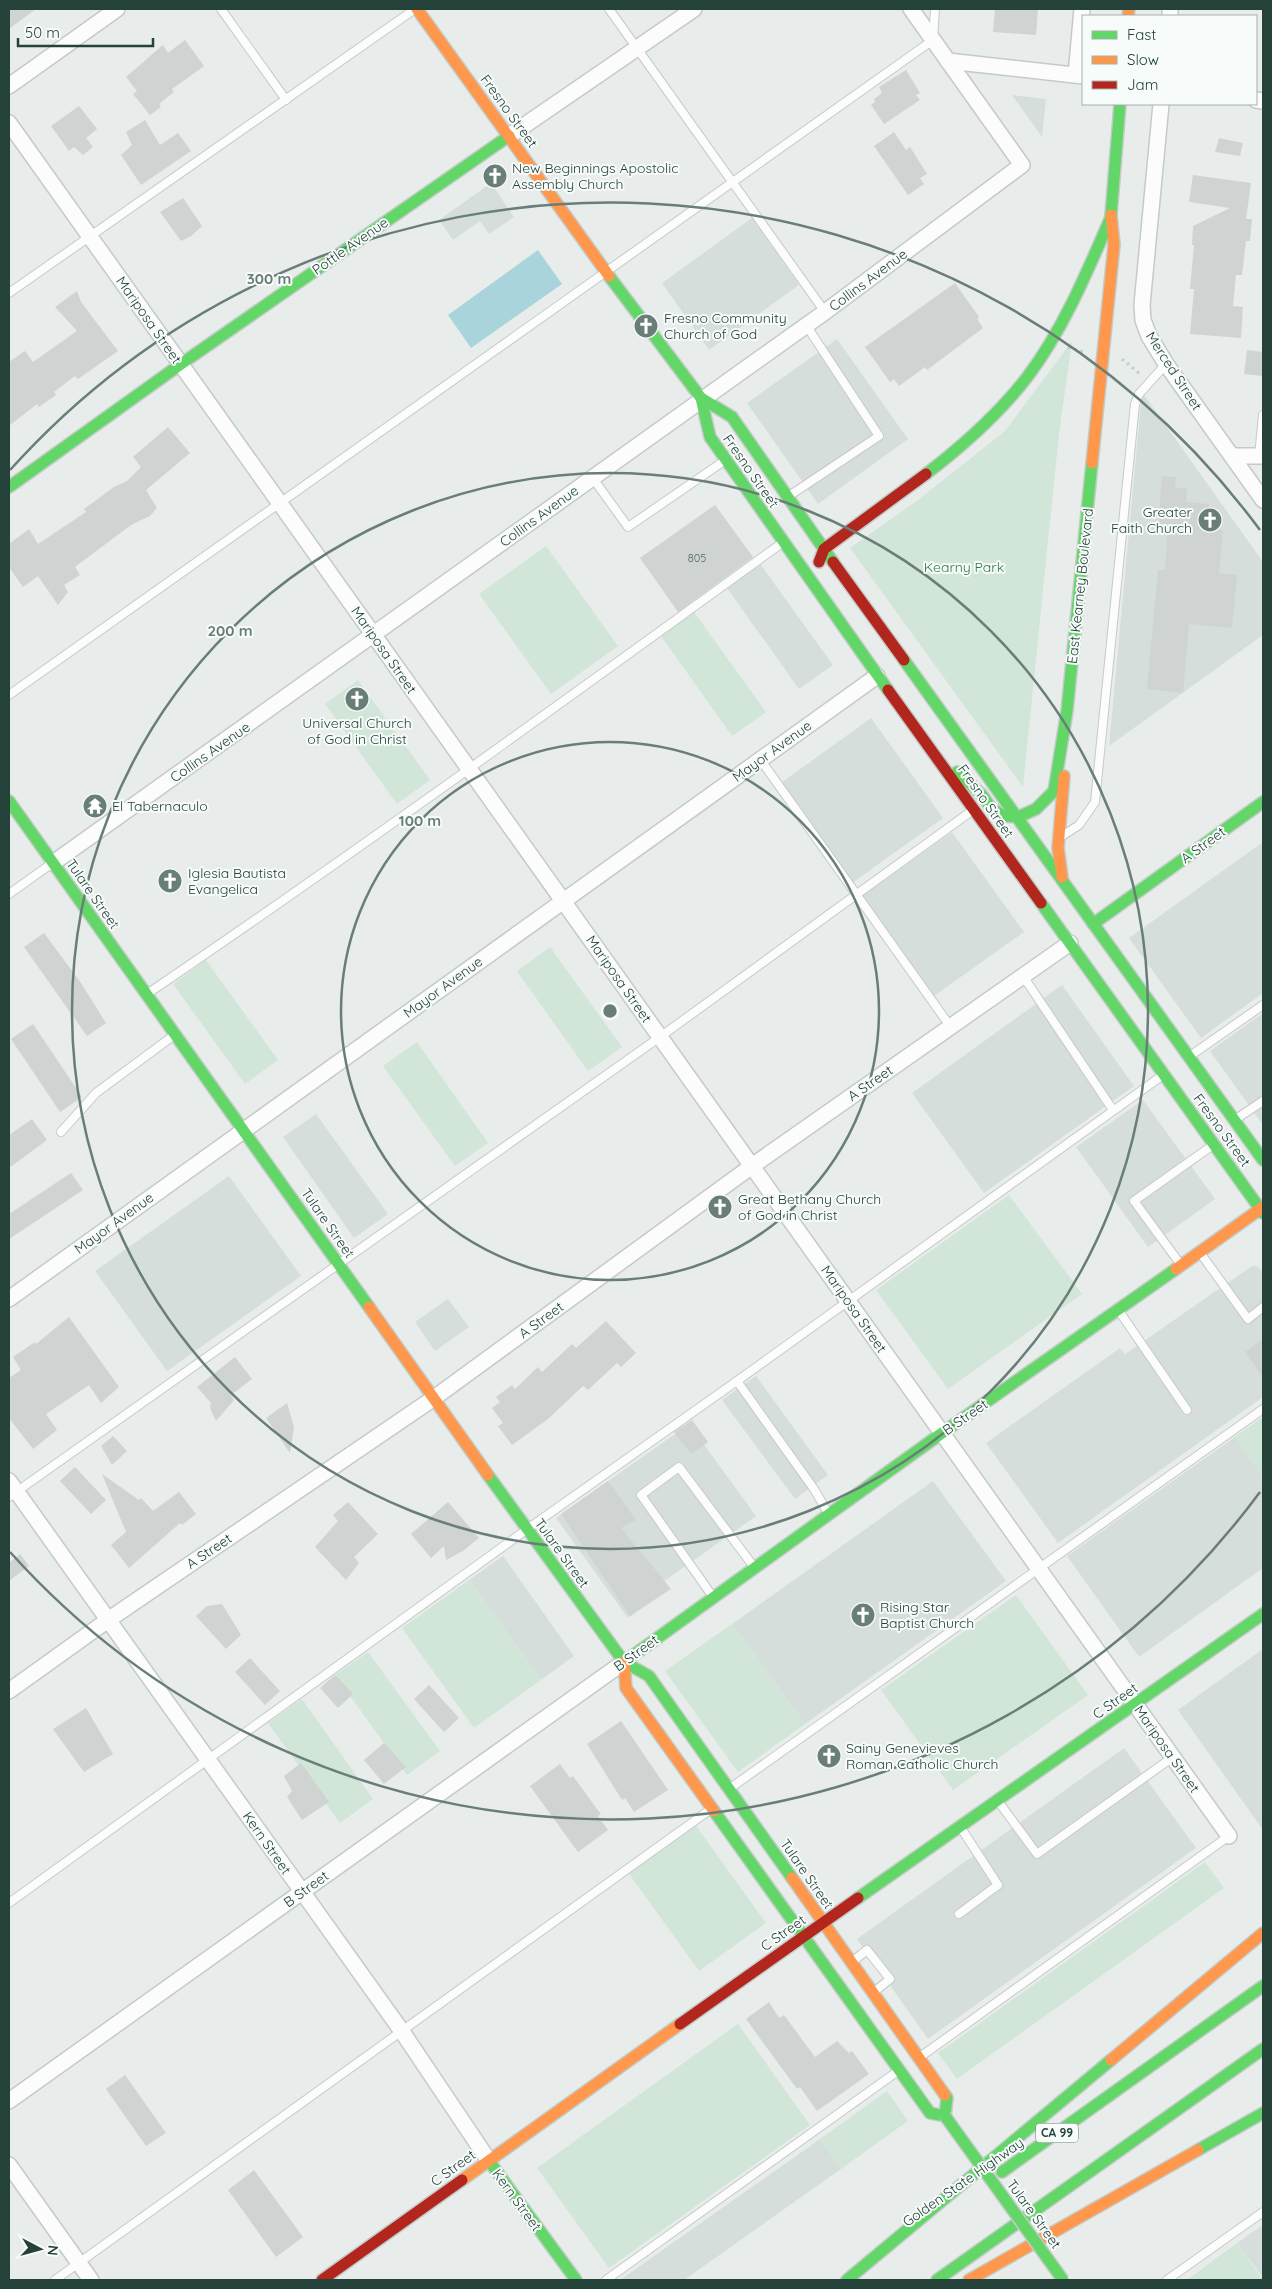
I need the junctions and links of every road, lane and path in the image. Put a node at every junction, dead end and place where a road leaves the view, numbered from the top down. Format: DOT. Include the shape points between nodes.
graph roads {
  1 [pos="116,9"];
  2 [pos="221,9"];
  3 [pos="417,9"];
  4 [pos="609,9"];
  5 [pos="694,9"];
  6 [pos="911,9"];
  7 [pos="935,9"];
  8 [pos="1082,9"];
  9 [pos="933,40"];
  10 [pos="637,48"];
  11 [pos="948,61"];
  12 [pos="1080,76"];
  13 [pos="9,86"];
  14 [pos="286,100"];
  15 [pos="1120,105"];
  16 [pos="1161,105"];
  17 [pos="9,123"];
  18 [pos="508,136"];
  19 [pos="733,182"];
  20 [pos="1111,217"];
  21 [pos="90,237"];
  22 [pos="606,272"];
  23 [pos="9,293"];
  24 [pos="825,312"];
  25 [pos="806,325"];
  26 [pos="1060,345"];
  27 [pos="1086,352"];
  28 [pos="1121,358"];
  29 [pos="181,364"];
  30 [pos="1166,364"];
  31 [pos="1145,378"];
  32 [pos="701,398"];
  33 [pos="1263,415"];
  34 [pos="1232,456"];
  35 [pos="1261,456"];
  36 [pos="726,460"];
  37 [pos="592,478"];
  38 [pos="9,488"];
  39 [pos="789,497"];
  40 [pos="1263,500"];
  41 [pos="280,503"];
  42 [pos="782,542"];
  43 [pos="824,549"];
  44 [pos="816,590"];
  45 [pos="374,635"];
  46 [pos="877,676"];
  47 [pos="9,695"];
  48 [pos="1068,711"];
  49 [pos="928,745"];
  50 [pos="760,759"];
  51 [pos="469,769"];
  52 [pos="9,801"];
  53 [pos="1263,802"];
  54 [pos="973,810"];
  55 [pos="1018,817"];
  56 [pos="1058,838"];
  57 [pos="53,863"];
  58 [pos="1064,884"];
  59 [pos="9,894"];
  60 [pos="856,895"];
  61 [pos="562,900"];
  62 [pos="1093,924"];
  63 [pos="1070,942"];
  64 [pos="1022,976"];
  65 [pos="146,995"];
  66 [pos="1263,1006"];
  67 [pos="950,1026"];
  68 [pos="175,1035"];
  69 [pos="660,1037"];
  70 [pos="1188,1057"];
  71 [pos="1164,1074"];
  72 [pos="1263,1101"];
  73 [pos="1114,1110"];
  74 [pos="1234,1120"];
  75 [pos="245,1130"];
  76 [pos="61,1132"];
  77 [pos="1212,1145"];
  78 [pos="1263,1160"];
  79 [pos="752,1166"];
  80 [pos="1262,1210"];
  81 [pos="1200,1252"];
  82 [pos="338,1264"];
  83 [pos="1181,1266"];
  84 [pos="9,1299"];
  85 [pos="848,1301"];
  86 [pos="1263,1307"];
  87 [pos="1118,1310"];
  88 [pos="737,1382"];
  89 [pos="434,1398"];
  90 [pos="1263,1409"];
  91 [pos="1187,1410"];
  92 [pos="942,1433"];
  93 [pos="11,1490"];
  94 [pos="829,1514"];
  95 [pos="526,1530"];
  96 [pos="754,1567"];
  97 [pos="1040,1570"];
  98 [pos="713,1598"];
  99 [pos="1263,1614"];
  100 [pos="108,1620"];
  101 [pos="624,1662"];
  102 [pos="9,1691"];
  103 [pos="1136,1704"];
  104 [pos="1173,1757"];
  105 [pos="208,1760"];
  106 [pos="729,1790"];
  107 [pos="998,1801"];
  108 [pos="712,1808"];
  109 [pos="960,1828"];
  110 [pos="1229,1836"];
  111 [pos="302,1891"];
  112 [pos="9,1903"];
  113 [pos="959,1914"];
  114 [pos="824,1923"];
  115 [pos="1263,1933"];
  116 [pos="804,1936"];
  117 [pos="851,1962"];
  118 [pos="1263,1986"];
  119 [pos="872,1992"];
  120 [pos="401,2030"];
  121 [pos="1263,2049"];
  122 [pos="919,2058"];
  123 [pos="899,2070"];
  124 [pos="9,2101"];
  125 [pos="1263,2113"];
  126 [pos="945,2116"];
  127 [pos="488,2161"];
  128 [pos="9,2165"];
  129 [pos="980,2188"];
  130 [pos="956,2205"];
  131 [pos="1263,2212"];
  132 [pos="79,2263"];
  133 [pos="55,2280"];
  134 [pos="92,2280"];
  135 [pos="322,2280"];
  136 [pos="576,2280"];
  137 [pos="606,2280"];
  138 [pos="847,2280"];
  139 [pos="851,2280"];
  140 [pos="937,2280"];
  141 [pos="968,2280"];
  142 [pos="1063,2280"];
  143 [pos="1168,2280"];
  1 -- 13 [label="street"];
  2 -- 14 [label="lane"];
  3 -- 14 [label="lane"];
  3 -- 18 [label="main road, Fresno Street"];
  4 -- 10 [label="lane"];
  5 -- 10 [label="street, Pottle Avenue"];
  6 -- 9 [label="street"];
  7 -- 9 [label="lane"];
  8 -- 12 [label="street"];
  9 -- 11 [label="street"];
  9 -- 19 [label="lane"];
  10 -- 18 [label="street, Pottle Avenue"];
  10 -- 19 [label="lane"];
  11 -- 12 [label="street"];
  11 -- 24 [label="street, Collins Avenue" via="1022,165"];
  14 -- 21 [label="lane"];
  15 -- 20 [label="main road, East Kearney Boulevard"];
  16 -- 30 [label="street, Merced Street" via="1142,305 1149,336"];
  17 -- 21 [label="street, Mariposa Street"];
  18 -- 22 [label="main road, Fresno Street"];
  18 -- 29 [label="main road, Pottle Avenue"];
  19 -- 22 [label="lane"];
  19 -- 24 [label="lane"];
  20 -- 43 [label="main road, East Kearney Boulevard" via="1051,342 1013,396 946,459"];
  20 -- 48 [label="main road, East Kearney Boulevard" via="1114,245"];
  21 -- 23 [label="lane"];
  21 -- 29 [label="street, Mariposa Street"];
  22 -- 32 [label="main road, Fresno Street"];
  22 -- 41 [label="lane"];
  24 -- 25 [label="street, Collins Avenue"];
  25 -- 32 [label="street, Collins Avenue"];
  25 -- 39 [label="lane" via="878,436"];
  26 -- 27 [label="path"];
  28 -- 31 [label="path"];
  29 -- 38 [label="main road, Pottle Avenue"];
  29 -- 41 [label="street, Mariposa Street"];
  30 -- 34 [label="street, Merced Street"];
  30 -- 56 [label="lane" via="1140,394 1136,404 1095,802 1080,825"];
  32 -- 36 [label="main road, Fresno Street" via="710,437"];
  32 -- 37 [label="street, Collins Avenue"];
  32 -- 39 [label="main road, Fresno Street" via="732,417"];
  33 -- 35 [label="lane"];
  34 -- 35 [label="street"];
  34 -- 40 [label="street, Merced Street"];
  36 -- 37 [label="lane" via="628,527"];
  36 -- 42 [label="main road, Fresno Street"];
  37 -- 45 [label="street, Collins Avenue"];
  39 -- 43 [label="main road, Fresno Street"];
  41 -- 45 [label="street, Mariposa Street"];
  41 -- 47 [label="lane"];
  42 -- 44 [label="main road, Fresno Street"];
  42 -- 51 [label="lane"];
  43 -- 44 [label="main road"];
  43 -- 55 [label="main road, Fresno Street"];
  44 -- 46 [label="main road, Fresno Street"];
  45 -- 51 [label="street, Mariposa Street"];
  45 -- 57 [label="street, Collins Avenue"];
  46 -- 49 [label="main road, Fresno Street"];
  46 -- 50 [label="street, Mayor Avenue"];
  48 -- 55 [label="main road, East Kearney Boulevard" via="1054,791 1036,809"];
  48 -- 56 [label="main road"];
  49 -- 54 [label="main road, Fresno Street"];
  49 -- 55 [label="main road" via="982,795 992,809 1005,816"];
  50 -- 60 [label="lane"];
  50 -- 61 [label="street, Mayor Avenue"];
  51 -- 61 [label="street, Mariposa Street"];
  51 -- 65 [label="lane"];
  52 -- 57 [label="main road, Tulare Street"];
  53 -- 62 [label="main road, A Street"];
  54 -- 60 [label="lane"];
  54 -- 63 [label="main road, Fresno Street"];
  55 -- 58 [label="main road, Fresno Street"];
  56 -- 58 [label="main road"];
  57 -- 59 [label="lane"];
  57 -- 65 [label="main road, Tulare Street"];
  58 -- 62 [label="main road, Fresno Street"];
  60 -- 67 [label="lane"];
  60 -- 69 [label="lane"];
  61 -- 69 [label="street, Mariposa Street"];
  61 -- 75 [label="street, Mayor Avenue"];
  62 -- 70 [label="main road, Fresno Street"];
  63 -- 64 [label="street, A Street"];
  63 -- 71 [label="main road, Fresno Street"];
  64 -- 67 [label="street, A Street"];
  64 -- 73 [label="lane"];
  65 -- 68 [label="main road, Tulare Street"];
  66 -- 70 [label="lane"];
  67 -- 79 [label="street, A Street"];
  68 -- 75 [label="main road, Tulare Street"];
  68 -- 76 [label="lane" via="96,1093"];
  69 -- 79 [label="street, Mariposa Street"];
  69 -- 82 [label="lane"];
  70 -- 74 [label="main road, Fresno Street"];
  71 -- 73 [label="lane"];
  71 -- 77 [label="main road, Fresno Street"];
  72 -- 74 [label="lane"];
  73 -- 85 [label="lane"];
  74 -- 78 [label="main road, Fresno Street"];
  75 -- 82 [label="main road, Tulare Street"];
  75 -- 84 [label="street, Mayor Avenue"];
  77 -- 80 [label="main road, Fresno Street"];
  77 -- 83 [label="lane" via="1134,1200"];
  79 -- 85 [label="street, Mariposa Street"];
  79 -- 89 [label="street, A Street"];
  80 -- 81 [label="main road, B Street"];
  81 -- 83 [label="main road, B Street"];
  81 -- 86 [label="lane" via="1248,1319"];
  82 -- 89 [label="main road, Tulare Street"];
  82 -- 93 [label="lane"];
  83 -- 87 [label="main road, B Street"];
  85 -- 88 [label="lane"];
  85 -- 92 [label="street, Mariposa Street"];
  87 -- 91 [label="lane"];
  87 -- 92 [label="main road, B Street"];
  88 -- 94 [label="lane"];
  88 -- 95 [label="lane"];
  89 -- 95 [label="main road, Tulare Street"];
  89 -- 100 [label="street, A Street"];
  90 -- 97 [label="lane"];
  92 -- 94 [label="main road, B Street"];
  92 -- 97 [label="street, Mariposa Street"];
  93 -- 100 [label="street, Kern Street"];
  94 -- 96 [label="main road, B Street"];
  95 -- 101 [label="main road, Tulare Street"];
  95 -- 105 [label="lane"];
  96 -- 98 [label="main road, B Street"];
  96 -- 98 [label="lane" via="679,1467 640,1495"];
  97 -- 103 [label="street, Mariposa Street"];
  97 -- 106 [label="lane"];
  98 -- 101 [label="main road, B Street"];
  99 -- 103 [label="main road, C Street"];
  100 -- 102 [label="street, A Street"];
  100 -- 105 [label="street, Kern Street"];
  101 -- 106 [label="main road, Tulare Street" via="649,1676"];
  101 -- 108 [label="main road, Tulare Street" via="626,1688"];
  101 -- 111 [label="street, B Street"];
  103 -- 104 [label="street, Mariposa Street"];
  103 -- 107 [label="main road, C Street"];
  104 -- 107 [label="lane" via="1037,1854"];
  104 -- 110 [label="street, Mariposa Street"];
  105 -- 111 [label="street, Kern Street"];
  105 -- 112 [label="lane"];
  106 -- 114 [label="main road, Tulare Street"];
  107 -- 109 [label="main road, C Street"];
  108 -- 116 [label="main road, Tulare Street"];
  108 -- 120 [label="lane"];
  109 -- 113 [label="lane" via="998,1885"];
  109 -- 114 [label="main road, C Street"];
  110 -- 122 [label="lane"];
  111 -- 120 [label="street, Kern Street"];
  111 -- 124 [label="street, B Street"];
  114 -- 116 [label="main road, C Street"];
  114 -- 117 [label="main road, Tulare Street"];
  115 -- 138 [label="main road"];
  116 -- 123 [label="main road, Tulare Street"];
  116 -- 127 [label="main road, C Street"];
  117 -- 119 [label="main road, Tulare Street"];
  117 -- 119 [label="lane" via="867,1950 890,1979"];
  118 -- 129 [label="main road, Golden State Highway / CA 99"];
  119 -- 122 [label="main road, Tulare Street"];
  120 -- 127 [label="street, Kern Street"];
  120 -- 132 [label="lane"];
  121 -- 140 [label="main road"];
  122 -- 126 [label="main road, Tulare Street" via="947,2098"];
  123 -- 126 [label="main road, Tulare Street" via="930,2113"];
  123 -- 137 [label="lane"];
  125 -- 141 [label="main road"];
  126 -- 142 [label="main road, Tulare Street, bridge"];
  127 -- 135 [label="main road, C Street"];
  127 -- 136 [label="main road, Kern Street"];
  128 -- 132 [label="street"];
  130 -- 139 [label="main road, Golden State Highway"];
  131 -- 143 [label="lane"];
  132 -- 133 [label="lane"];
  132 -- 134 [label="street"];
}
